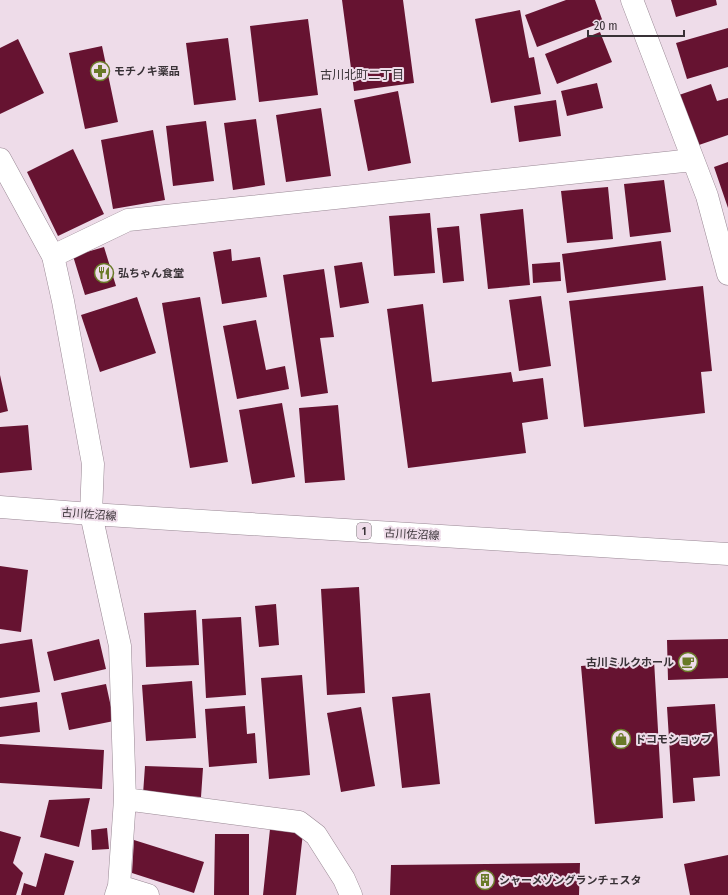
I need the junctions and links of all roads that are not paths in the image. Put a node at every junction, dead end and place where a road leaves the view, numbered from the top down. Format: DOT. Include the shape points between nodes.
graph roads {
  1 [pos="632,0"];
  2 [pos="0,159"];
  3 [pos="693,160"];
  4 [pos="53,256"];
  5 [pos="728,274"];
  6 [pos="0,507"];
  7 [pos="91,514"];
  8 [pos="728,554"];
  9 [pos="125,799"];
  10 [pos="117,890"];
  11 [pos="148,895"];
  12 [pos="351,895"];
  1 -- 3 [label="street"];
  2 -- 4 [label="street"];
  3 -- 4 [label="street" via="128,220"];
  3 -- 5 [label="street" via="707,196"];
  4 -- 7 [label="street" via="93,464"];
  6 -- 7 [label="street, 古川佐沼線 / 1"];
  7 -- 8 [label="street, 古川佐沼線 / 1"];
  7 -- 9 [label="street" via="120,646"];
  9 -- 10 [label="street"];
  9 -- 12 [label="street" via="299,822 316,834"];
  10 -- 11 [label="street"];
}
